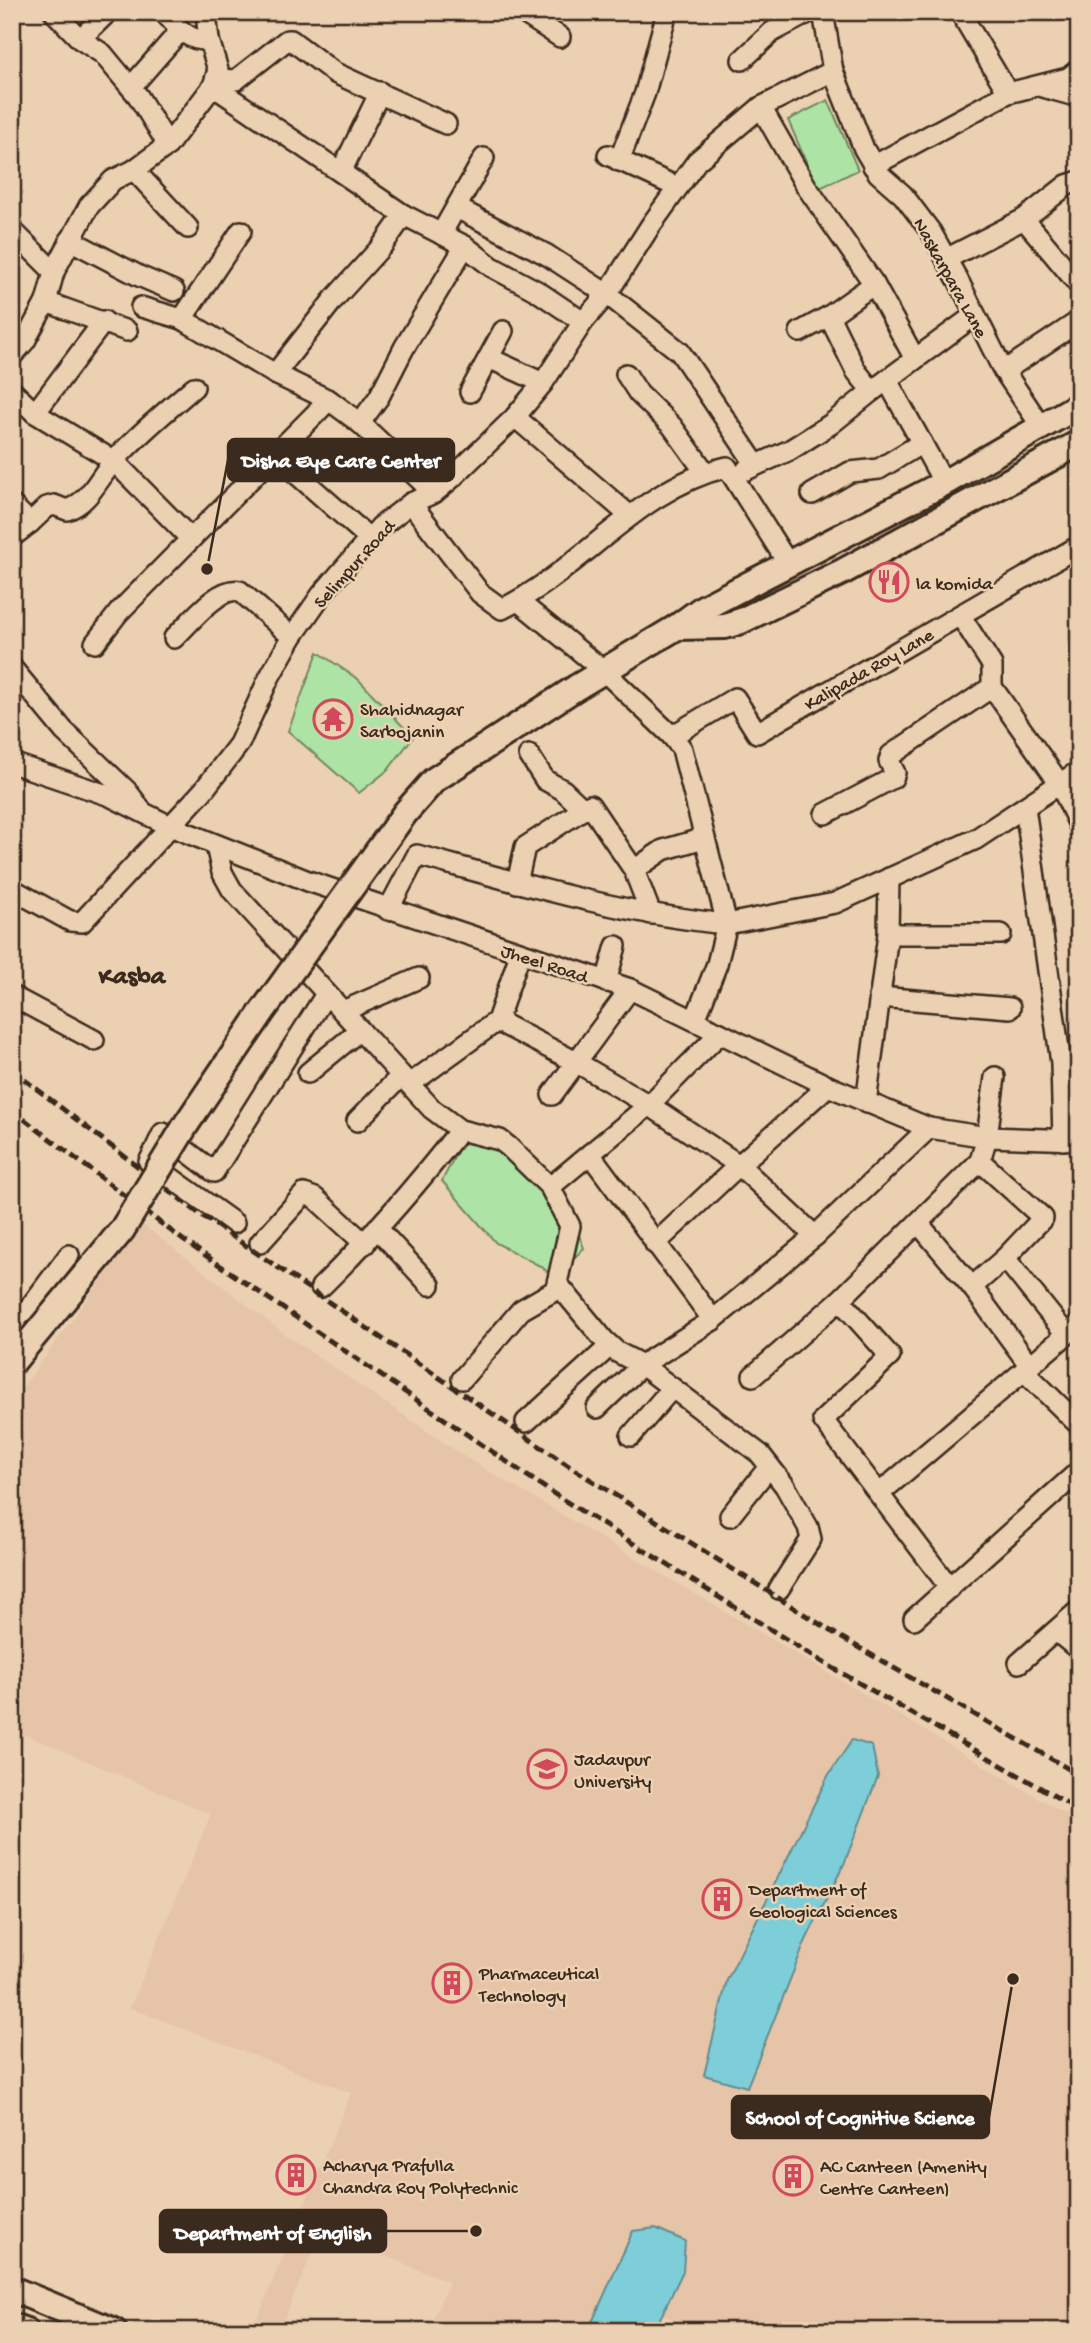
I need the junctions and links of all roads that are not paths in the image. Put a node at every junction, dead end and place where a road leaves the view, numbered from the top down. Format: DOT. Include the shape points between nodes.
graph roads {
  1 [pos="54,12"];
  2 [pos="108,12"];
  3 [pos="164,12"];
  4 [pos="209,12"];
  5 [pos="522,12"];
  6 [pos="667,12"];
  7 [pos="810,12"];
  8 [pos="823,12"];
  9 [pos="960,12"];
  10 [pos="180,31"];
  11 [pos="560,37"];
  12 [pos="80,39"];
  13 [pos="209,40"];
  14 [pos="742,60"];
  15 [pos="1079,69"];
  16 [pos="833,71"];
  17 [pos="215,83"];
  18 [pos="1038,85"];
  19 [pos="131,87"];
  20 [pos="380,92"];
  21 [pos="1008,93"];
  22 [pos="1079,97"];
  23 [pos="761,107"];
  24 [pos="446,124"];
  25 [pos="168,145"];
  26 [pos="484,158"];
  27 [pos="873,166"];
  28 [pos="134,170"];
  29 [pos="341,172"];
  30 [pos="1079,181"];
  31 [pos="677,187"];
  32 [pos="457,208"];
  33 [pos="404,215"];
  34 [pos="1024,219"];
  35 [pos="188,228"];
  36 [pos="12,230"];
  37 [pos="240,231"];
  38 [pos="442,234"];
  39 [pos="70,240"];
  40 [pos="466,246"];
  41 [pos="946,259"];
  42 [pos="54,272"];
  43 [pos="874,284"];
  44 [pos="1079,285"];
  45 [pos="174,290"];
  46 [pos="607,294"];
  47 [pos="46,302"];
  48 [pos="141,307"];
  49 [pos="975,315"];
  50 [pos="829,316"];
  51 [pos="182,319"];
  52 [pos="104,321"];
  53 [pos="1079,321"];
  54 [pos="583,322"];
  55 [pos="127,331"];
  56 [pos="503,331"];
  57 [pos="800,332"];
  58 [pos="12,356"];
  59 [pos="489,358"];
  60 [pos="915,359"];
  61 [pos="1004,371"];
  62 [pos="275,374"];
  63 [pos="626,374"];
  64 [pos="543,383"];
  65 [pos="879,385"];
  66 [pos="194,387"];
  67 [pos="12,391"];
  68 [pos="470,392"];
  69 [pos="329,400"];
  70 [pos="1079,404"];
  71 [pos="35,412"];
  72 [pos="515,417"];
  73 [pos="359,423"];
  74 [pos="1041,426"];
  75 [pos="922,443"];
  76 [pos="1079,443"];
  77 [pos="274,454"];
  78 [pos="114,461"];
  79 [pos="756,465"];
  80 [pos="705,472"];
  81 [pos="733,477"];
  82 [pos="944,483"];
  83 [pos="434,493"];
  84 [pos="812,494"];
  85 [pos="411,503"];
  86 [pos="12,505"];
  87 [pos="630,516"];
  88 [pos="30,523"];
  89 [pos="12,537"];
  90 [pos="191,539"];
  91 [pos="370,539"];
  92 [pos="1079,546"];
  93 [pos="789,565"];
  94 [pos="518,601"];
  95 [pos="960,615"];
  96 [pos="677,627"];
  97 [pos="292,637"];
  98 [pos="174,638"];
  99 [pos="95,643"];
  100 [pos="12,668"];
  101 [pos="604,671"];
  102 [pos="992,687"];
  103 [pos="672,736"];
  104 [pos="529,755"];
  105 [pos="12,763"];
  106 [pos="1079,771"];
  107 [pos="1060,784"];
  108 [pos="1025,807"];
  109 [pos="583,809"];
  110 [pos="143,812"];
  111 [pos="825,814"];
  112 [pos="1079,825"];
  113 [pos="170,826"];
  114 [pos="705,838"];
  115 [pos="216,846"];
  116 [pos="634,870"];
  117 [pos="889,878"];
  118 [pos="517,883"];
  119 [pos="12,889"];
  120 [pos="388,910"];
  121 [pos="651,914"];
  122 [pos="727,924"];
  123 [pos="888,934"];
  124 [pos="1001,934"];
  125 [pos="616,946"];
  126 [pos="520,954"];
  127 [pos="419,978"];
  128 [pos="606,982"];
  129 [pos="630,989"];
  130 [pos="326,994"];
  131 [pos="12,996"];
  132 [pos="879,997"];
  133 [pos="1010,1008"];
  134 [pos="343,1012"];
  135 [pos="695,1020"];
  136 [pos="497,1021"];
  137 [pos="360,1030"];
  138 [pos="720,1032"];
  139 [pos="94,1040"];
  140 [pos="576,1062"];
  141 [pos="309,1073"];
  142 [pos="995,1077"];
  143 [pos="405,1080"];
  144 [pos="828,1086"];
  145 [pos="552,1096"];
  146 [pos="866,1103"];
  147 [pos="649,1105"];
  148 [pos="357,1121"];
  149 [pos="929,1128"];
  150 [pos="460,1130"];
  151 [pos="987,1137"];
  152 [pos="1071,1140"];
  153 [pos="590,1154"];
  154 [pos="980,1161"];
  155 [pos="739,1164"];
  156 [pos="550,1187"];
  157 [pos="234,1223"];
  158 [pos="919,1224"];
  159 [pos="371,1236"];
  160 [pos="815,1236"];
  161 [pos="260,1243"];
  162 [pos="655,1244"];
  163 [pos="69,1255"];
  164 [pos="1005,1258"];
  165 [pos="430,1285"];
  166 [pos="321,1287"];
  167 [pos="972,1287"];
  168 [pos="559,1288"];
  169 [pos="840,1300"];
  170 [pos="713,1320"];
  171 [pos="1072,1329"];
  172 [pos="12,1331"];
  173 [pos="610,1346"];
  174 [pos="12,1363"];
  175 [pos="642,1365"];
  176 [pos="1027,1368"];
  177 [pos="753,1376"];
  178 [pos="461,1379"];
  179 [pos="672,1388"];
  180 [pos="597,1408"];
  181 [pos="526,1422"];
  182 [pos="1079,1425"];
  183 [pos="631,1436"];
  184 [pos="769,1467"];
  185 [pos="1079,1471"];
  186 [pos="880,1493"];
  187 [pos="730,1516"];
  188 [pos="950,1588"];
  189 [pos="779,1589"];
  190 [pos="1079,1609"];
  191 [pos="914,1619"];
  192 [pos="1055,1631"];
  193 [pos="1079,1650"];
  194 [pos="1019,1663"];
  195 [pos="12,2288"];
  196 [pos="12,2326"];
  197 [pos="26,2331"];
  198 [pos="114,2331"];
  1 -- 12 [label="street"];
  2 -- 12 [label="street"];
  3 -- 10 [label="street"];
  4 -- 13 [label="street"];
  5 -- 11 [label="street"];
  6 -- 31 [label="street" via="645,93 613,157"];
  7 -- 14 [label="street" via="772,32"];
  8 -- 16 [label="street, Naskarpara Lane"];
  9 -- 21 [label="street"];
  10 -- 13 [label="street" via="199,41"];
  10 -- 19 [label="street"];
  12 -- 19 [label="street" via="103,54"];
  13 -- 17 [label="street" via="218,70"];
  15 -- 18 [label="street" via="1068,78"];
  16 -- 23 [label="street, Selimpur Road"];
  16 -- 27 [label="street, Naskarpara Lane"];
  17 -- 20 [label="street" via="236,80 291,40 335,73"];
  17 -- 25 [label="street"];
  17 -- 29 [label="street"];
  18 -- 21 [label="street"];
  18 -- 22 [label="street"];
  19 -- 25 [label="street"];
  20 -- 24 [label="street"];
  20 -- 29 [label="street"];
  21 -- 27 [label="street"];
  23 -- 31 [label="street, Selimpur Road" via="697,160"];
  23 -- 43 [label="street" via="806,186"];
  25 -- 28 [label="street"];
  26 -- 32 [label="street"];
  27 -- 41 [label="street, Naskarpara Lane" via="903,195"];
  28 -- 35 [label="street"];
  28 -- 39 [label="street" via="102,191"];
  29 -- 33 [label="street"];
  30 -- 34 [label="street" via="1067,185"];
  31 -- 46 [label="street, Selimpur Road"];
  32 -- 38 [label="street"];
  32 -- 46 [label="street" via="547,255"];
  33 -- 38 [label="street"];
  33 -- 62 [label="street"];
  34 -- 41 [label="street"];
  34 -- 44 [label="street"];
  36 -- 42 [label="street"];
  37 -- 51 [label="street"];
  38 -- 40 [label="street"];
  39 -- 42 [label="street"];
  39 -- 45 [label="street"];
  40 -- 54 [label="street"];
  40 -- 73 [label="street" via="379,397"];
  41 -- 49 [label="street, Naskarpara Lane"];
  42 -- 47 [label="street"];
  43 -- 50 [label="street"];
  43 -- 60 [label="street"];
  46 -- 54 [label="street, Selimpur Road"];
  46 -- 79 [label="street" via="680,352"];
  47 -- 52 [label="street"];
  47 -- 58 [label="street"];
  48 -- 51 [label="street"];
  49 -- 60 [label="street"];
  49 -- 61 [label="street, Naskarpara Lane"];
  50 -- 57 [label="street"];
  50 -- 65 [label="street" via="856,370"];
  51 -- 62 [label="street"];
  52 -- 55 [label="street"];
  52 -- 71 [label="street"];
  53 -- 61 [label="street"];
  54 -- 64 [label="street, Selimpur Road"];
  56 -- 59 [label="street"];
  59 -- 64 [label="street"];
  59 -- 68 [label="street"];
  60 -- 65 [label="street"];
  61 -- 74 [label="street, Naskarpara Lane"];
  62 -- 69 [label="street"];
  63 -- 80 [label="street"];
  64 -- 72 [label="street, Selimpur Road"];
  65 -- 75 [label="street"];
  65 -- 79 [label="street" via="831,424"];
  66 -- 78 [label="street"];
  67 -- 71 [label="street"];
  69 -- 73 [label="street"];
  69 -- 77 [label="street"];
  70 -- 74 [label="main road"];
  71 -- 78 [label="street"];
  72 -- 83 [label="street, Selimpur Road"];
  72 -- 87 [label="street"];
  73 -- 83 [label="street"];
  74 -- 82 [label="main road"];
  75 -- 82 [label="street"];
  75 -- 84 [label="street" via="879,469 850,472"];
  76 -- 96 [label="main road" via="842,572 741,621"];
  77 -- 90 [label="street"];
  77 -- 91 [label="street"];
  78 -- 88 [label="street" via="78,506 66,510 47,507"];
  78 -- 90 [label="street"];
  79 -- 81 [label="street"];
  80 -- 81 [label="street" via="727,467"];
  80 -- 87 [label="street"];
  81 -- 93 [label="street"];
  82 -- 93 [label="main road"];
  83 -- 85 [label="street, Selimpur Road"];
  85 -- 91 [label="street, Selimpur Road"];
  85 -- 94 [label="street" via="480,593 502,609"];
  86 -- 88 [label="street"];
  87 -- 94 [label="street"];
  88 -- 89 [label="street"];
  90 -- 99 [label="street" via="118,612"];
  91 -- 97 [label="street, Selimpur Road"];
  92 -- 95 [label="street, Kalipada Roy Lane"];
  93 -- 96 [label="main road"];
  94 -- 101 [label="street"];
  95 -- 102 [label="street" via="992,665"];
  95 -- 103 [label="street, Kalipada Roy Lane" via="757,733 735,698"];
  96 -- 101 [label="main road"];
  97 -- 98 [label="street" via="232,589 220,594"];
  97 -- 113 [label="street, Selimpur Road" via="239,744"];
  100 -- 110 [label="street" via="64,731"];
  101 -- 103 [label="street"];
  101 -- 174 [label="main road, bridge" via="434,780 405,813 247,1034 122,1230"];
  102 -- 107 [label="street"];
  102 -- 111 [label="street" via="891,755 894,778"];
  103 -- 114 [label="street" via="682,749"];
  104 -- 109 [label="street" via="545,780"];
  105 -- 110 [label="street, Jheel Road"];
  106 -- 107 [label="street"];
  107 -- 108 [label="street"];
  107 -- 112 [label="street"];
  108 -- 117 [label="street" via="976,839"];
  108 -- 152 [label="street"];
  109 -- 116 [label="street" via="590,805"];
  109 -- 118 [label="street" via="525,847"];
  110 -- 113 [label="street, Jheel Road"];
  113 -- 115 [label="street, Jheel Road"];
  113 -- 119 [label="street, Selimpur Road" via="82,922 70,921"];
  114 -- 116 [label="street" via="663,850"];
  114 -- 122 [label="street"];
  115 -- 120 [label="street, Jheel Road"];
  115 -- 130 [label="street" via="222,872 233,890"];
  116 -- 121 [label="street"];
  117 -- 122 [label="street" via="835,903"];
  117 -- 123 [label="street"];
  118 -- 120 [label="street" via="416,855"];
  118 -- 121 [label="street"];
  120 -- 126 [label="street, Jheel Road"];
  121 -- 122 [label="street"];
  122 -- 135 [label="street"];
  123 -- 124 [label="street"];
  123 -- 132 [label="street"];
  125 -- 128 [label="street"];
  126 -- 128 [label="street, Jheel Road"];
  126 -- 136 [label="street"];
  127 -- 134 [label="street"];
  128 -- 129 [label="street, Jheel Road"];
  129 -- 135 [label="street, Jheel Road"];
  129 -- 140 [label="street"];
  130 -- 134 [label="street"];
  130 -- 157 [label="street" via="214,1172 163,1133 149,1163"];
  131 -- 139 [label="street"];
  132 -- 133 [label="street"];
  132 -- 146 [label="street"];
  134 -- 137 [label="street"];
  135 -- 138 [label="street, Jheel Road"];
  136 -- 140 [label="street"];
  136 -- 143 [label="street"];
  137 -- 141 [label="street"];
  137 -- 143 [label="street"];
  138 -- 144 [label="street, Jheel Road"];
  138 -- 147 [label="street"];
  140 -- 145 [label="street"];
  140 -- 147 [label="street"];
  142 -- 151 [label="street"];
  143 -- 148 [label="street"];
  143 -- 150 [label="street"];
  144 -- 146 [label="street, Jheel Road"];
  144 -- 155 [label="street"];
  146 -- 149 [label="street, Jheel Road"];
  147 -- 153 [label="street"];
  147 -- 155 [label="street"];
  149 -- 151 [label="street, Jheel Road"];
  149 -- 160 [label="street"];
  150 -- 156 [label="street" via="500,1140"];
  150 -- 159 [label="street"];
  151 -- 152 [label="street, Jheel Road"];
  151 -- 154 [label="street"];
  153 -- 156 [label="street"];
  153 -- 162 [label="street"];
  154 -- 158 [label="street"];
  154 -- 164 [label="street" via="1043,1218"];
  155 -- 160 [label="street"];
  155 -- 162 [label="street"];
  156 -- 168 [label="street" via="570,1226"];
  158 -- 167 [label="street"];
  158 -- 169 [label="street"];
  159 -- 161 [label="street" via="304,1194"];
  159 -- 165 [label="street"];
  159 -- 166 [label="street"];
  160 -- 170 [label="street"];
  162 -- 170 [label="street"];
  163 -- 172 [label="street"];
  164 -- 167 [label="street"];
  164 -- 171 [label="street"];
  167 -- 176 [label="street"];
  168 -- 173 [label="street"];
  168 -- 178 [label="street" via="521,1310"];
  169 -- 177 [label="street"];
  169 -- 186 [label="street" via="890,1356 823,1420"];
  170 -- 175 [label="street"];
  171 -- 176 [label="street"];
  173 -- 175 [label="street"];
  173 -- 181 [label="street"];
  175 -- 179 [label="street"];
  175 -- 180 [label="street"];
  176 -- 182 [label="street"];
  176 -- 186 [label="street"];
  179 -- 183 [label="street"];
  179 -- 184 [label="street" via="760,1454"];
  184 -- 187 [label="street"];
  184 -- 189 [label="street" via="797,1505 811,1539"];
  185 -- 188 [label="street"];
  186 -- 188 [label="street"];
  188 -- 191 [label="street"];
  190 -- 192 [label="street"];
  192 -- 193 [label="street"];
  192 -- 194 [label="street"];
  195 -- 198 [label="main road"];
  196 -- 197 [label="main road"];
}
